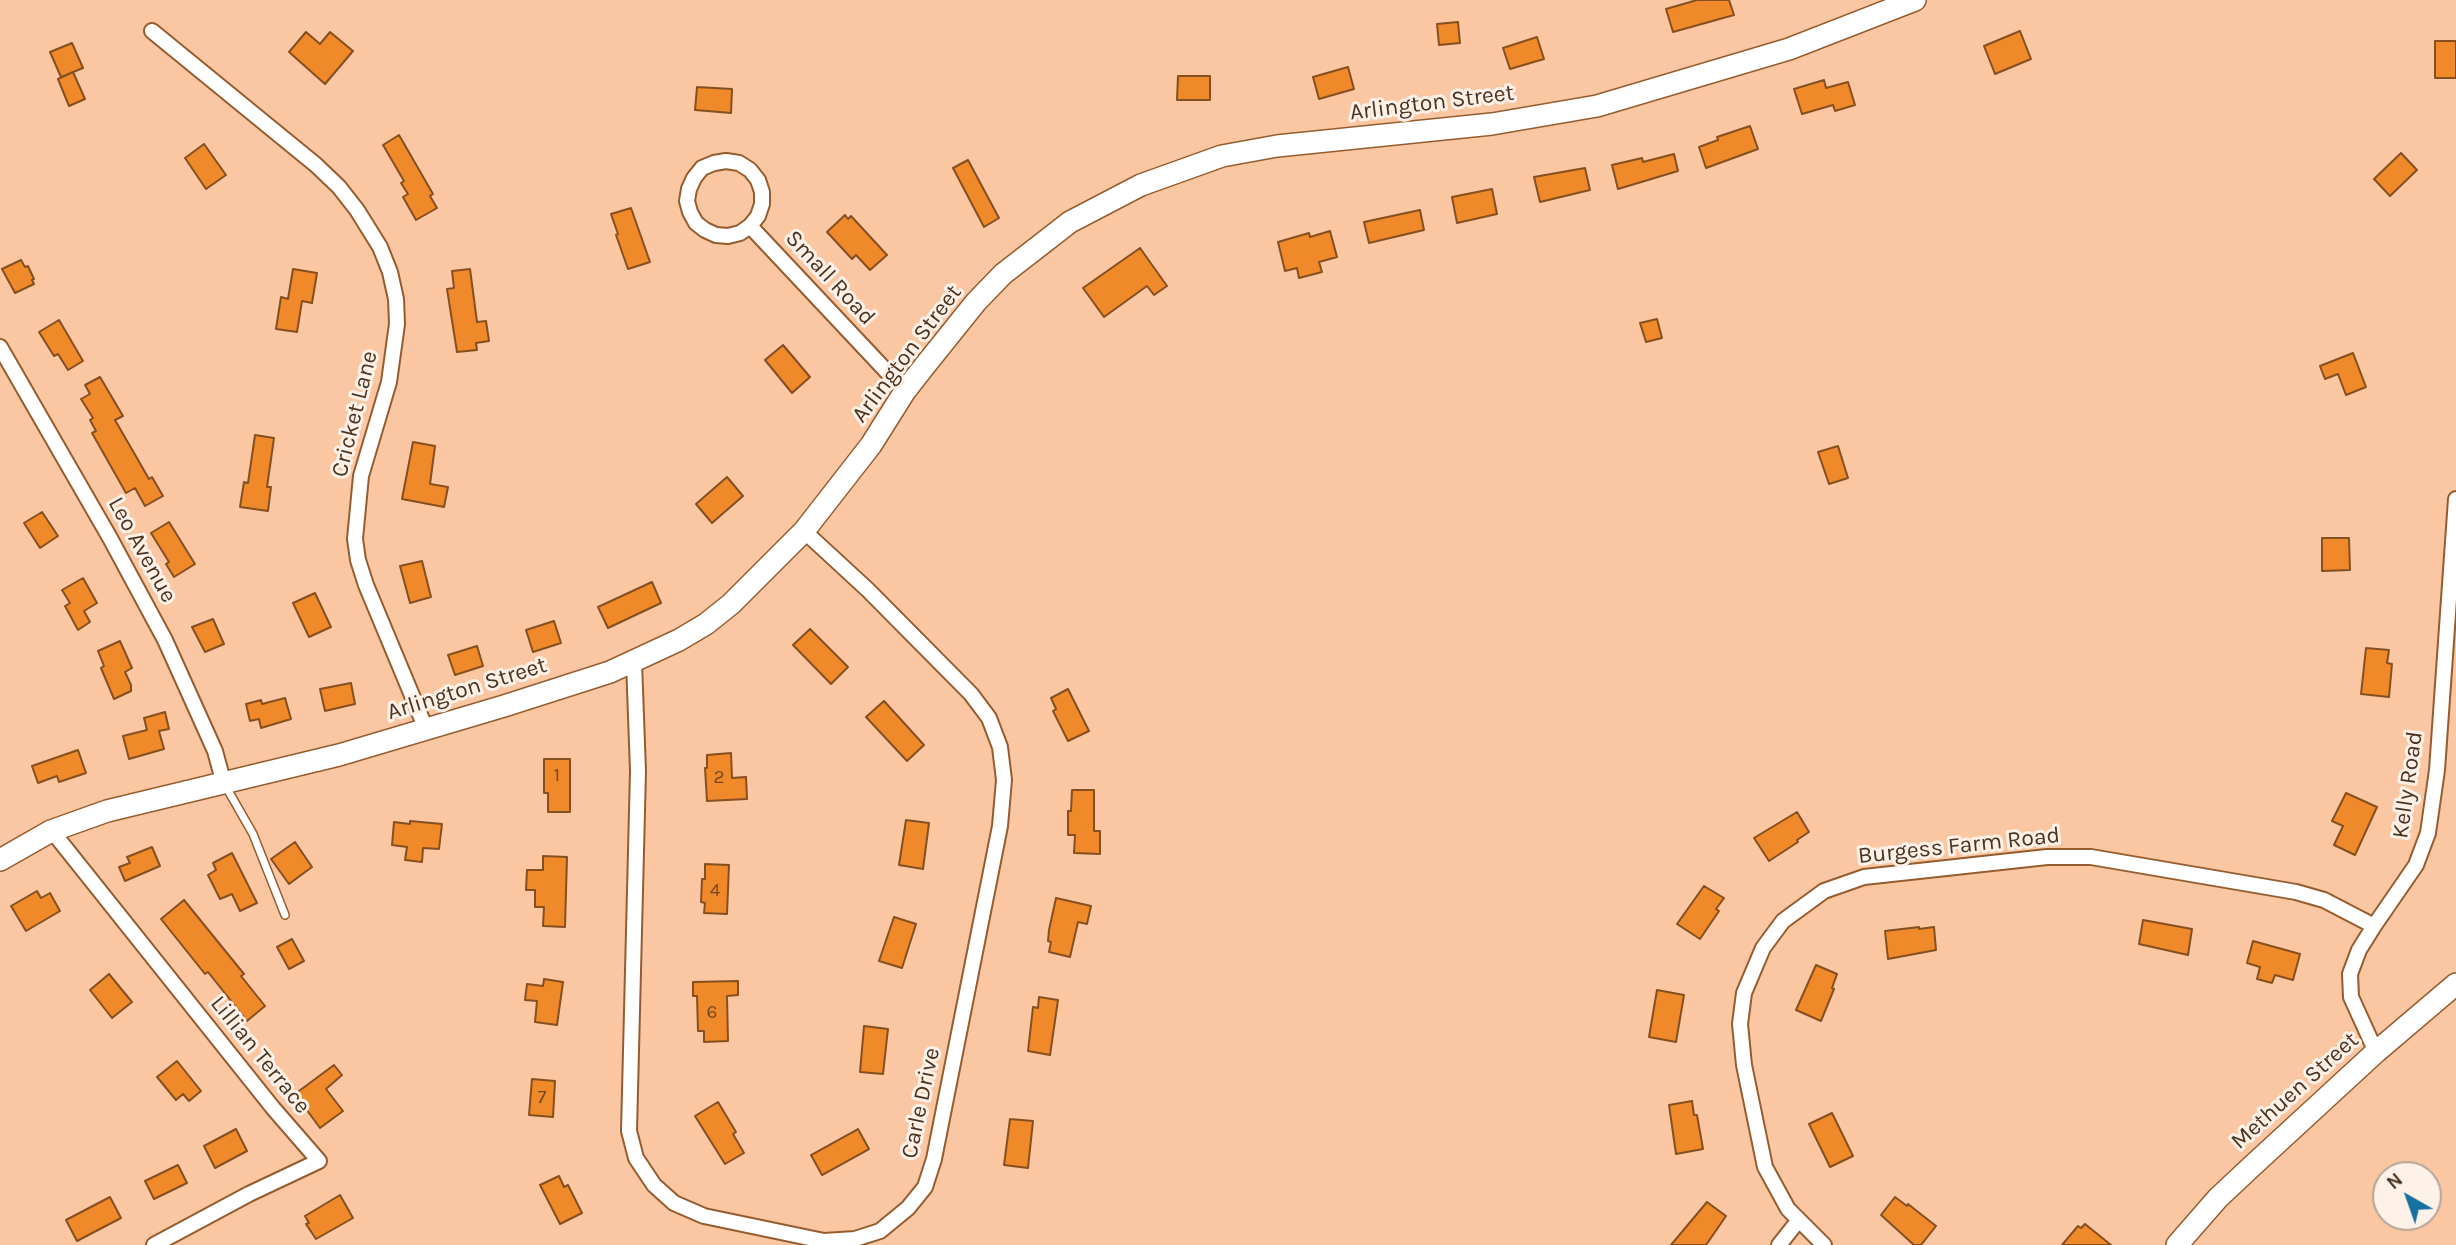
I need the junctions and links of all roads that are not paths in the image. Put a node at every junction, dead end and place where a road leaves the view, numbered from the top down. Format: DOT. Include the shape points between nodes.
graph roads {
  1 [pos="1915,0"];
  2 [pos="152,31"];
  3 [pos="750,226"];
  4 [pos="0,347"];
  5 [pos="905,391"];
  6 [pos="2456,499"];
  7 [pos="804,531"];
  8 [pos="634,662"];
  9 [pos="426,729"];
  10 [pos="224,784"];
  11 [pos="52,831"];
  12 [pos="0,860"];
  13 [pos="285,915"];
  14 [pos="2374,926"];
  15 [pos="2456,984"];
  16 [pos="2376,1052"];
  17 [pos="1798,1221"];
  18 [pos="154,1245"];
  19 [pos="1779,1245"];
  20 [pos="1824,1245"];
  21 [pos="2177,1245"];
  1 -- 5 [label="street, Arlington Street" via="1789,49 1597,106 1492,124 1277,146 1222,156 1161,177 1070,222 1003,274"];
  2 -- 9 [label="street, Cricket Lane" via="339,187 380,247 390,272 397,324 389,382 361,476 355,539 366,585"];
  3 -- 3 [label="street, Small Road" via="762,204 758,180 750,170 726,161 702,169 687,201 696,223 716,235 728,236"];
  3 -- 5 [label="street, Small Road"];
  4 -- 10 [label="street, Leo Avenue" via="165,640 215,751"];
  5 -- 7 [label="street, Arlington Street" via="871,445"];
  6 -- 14 [label="street, Kelly Road" via="2437,770 2428,833 2416,865"];
  7 -- 8 [label="street, Arlington Street" via="706,624"];
  7 -- 8 [label="street, Carle Drive" via="971,694 989,718 1000,747 1004,780 1000,826 934,1159 925,1187 880,1231 824,1241 705,1216 674,1203 654,1185 636,1158 629,1131 638,771"];
  8 -- 9 [label="street, Arlington Street"];
  9 -- 10 [label="street, Arlington Street"];
  10 -- 11 [label="street, Arlington Street" via="107,811"];
  10 -- 13 [label="lane" via="253,834"];
  11 -- 12 [label="street, Arlington Street"];
  11 -- 18 [label="street, Lillian Terrace" via="319,1161"];
  14 -- 16 [label="street, Kelly Road" via="2359,950 2349,985"];
  14 -- 17 [label="street, Burgess Farm Road" via="2324,900 2295,892 2091,857 2048,857 1864,877 1824,891 1783,921 1763,948 1744,993 1740,1024 1765,1167"];
  15 -- 16 [label="street, Methuen Street"];
  16 -- 21 [label="street, Methuen Street" via="2218,1198"];
  17 -- 19 [label="street"];
  17 -- 20 [label="street, Burgess Farm Road"];
}
